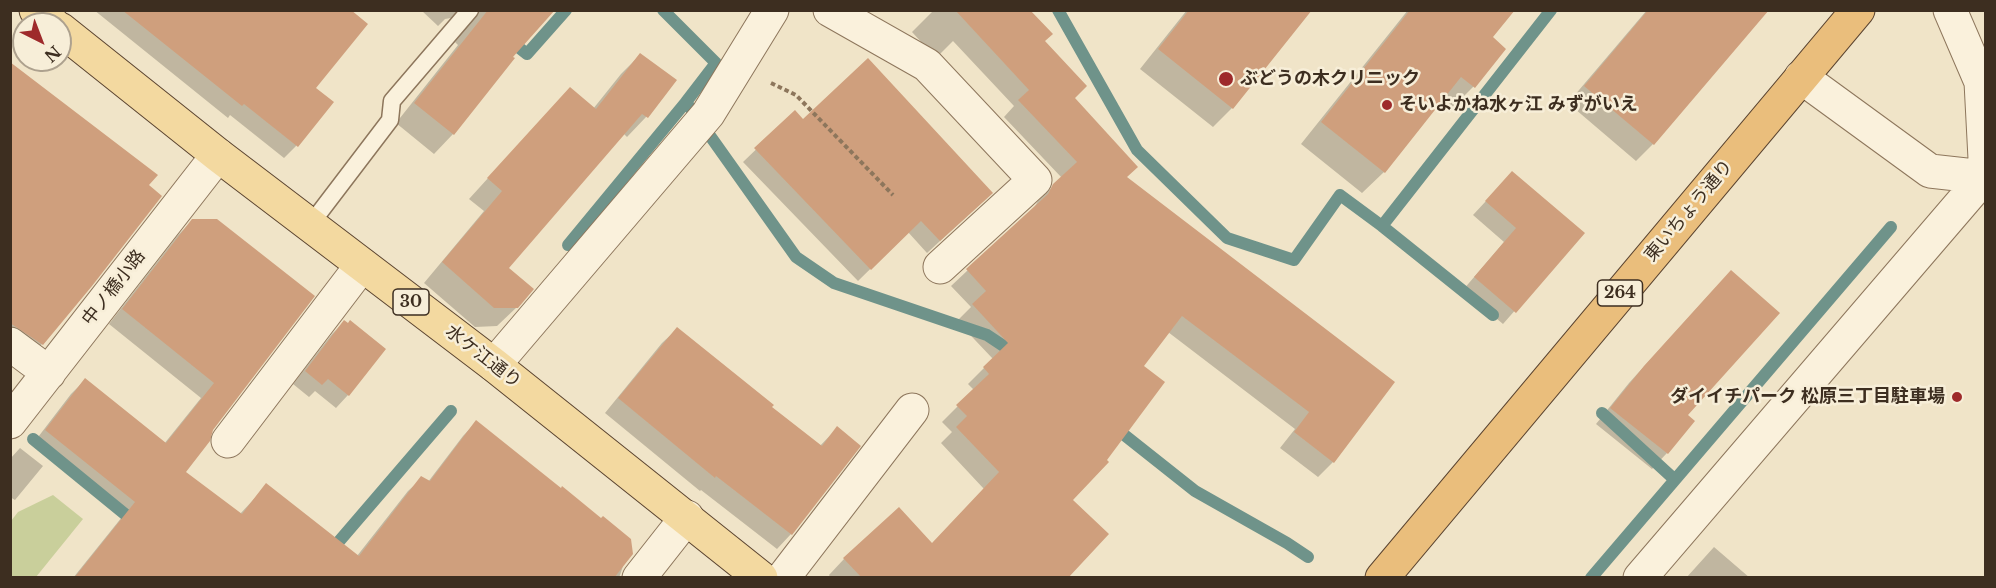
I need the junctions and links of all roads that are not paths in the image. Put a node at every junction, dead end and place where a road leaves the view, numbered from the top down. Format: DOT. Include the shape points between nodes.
graph roads {
  1 [pos="471,10"];
  2 [pos="772,10"];
  3 [pos="830,10"];
  4 [pos="1858,10"];
  5 [pos="1950,10"];
  6 [pos="72,39"];
  7 [pos="1801,77"];
  8 [pos="218,155"];
  9 [pos="1985,178"];
  10 [pos="310,225"];
  11 [pos="362,265"];
  12 [pos="940,267"];
  13 [pos="10,344"];
  14 [pos="494,365"];
  15 [pos="48,373"];
  16 [pos="912,410"];
  17 [pos="10,422"];
  18 [pos="228,441"];
  19 [pos="687,517"];
  20 [pos="639,578"];
  21 [pos="762,578"];
  22 [pos="783,578"];
  23 [pos="1382,578"];
  24 [pos="1640,578"];
  1 -- 10 [label="lane" via="392,101 390,120"];
  2 -- 14 [label="street" via="699,125"];
  3 -- 12 [label="street" via="927,65 1035,180"];
  4 -- 7 [label="highway, 東いちょう通り / 264"];
  5 -- 9 [label="street" via="1981,82"];
  6 -- 8 [label="main road, 水ケ江通り / 30"];
  7 -- 9 [label="street" via="1930,171"];
  7 -- 23 [label="highway, 東いちょう通り / 264"];
  8 -- 10 [label="main road, 水ケ江通り / 30"];
  8 -- 15 [label="street, 中ノ橋小路"];
  9 -- 24 [label="street"];
  10 -- 11 [label="main road, 水ケ江通り / 30"];
  11 -- 14 [label="main road, 水ケ江通り / 30"];
  11 -- 18 [label="street"];
  13 -- 15 [label="street"];
  14 -- 19 [label="main road, 水ケ江通り / 30"];
  15 -- 17 [label="street, 中ノ橋小路"];
  16 -- 22 [label="street"];
  19 -- 20 [label="street"];
  19 -- 21 [label="main road, 水ケ江通り / 30"];
}
